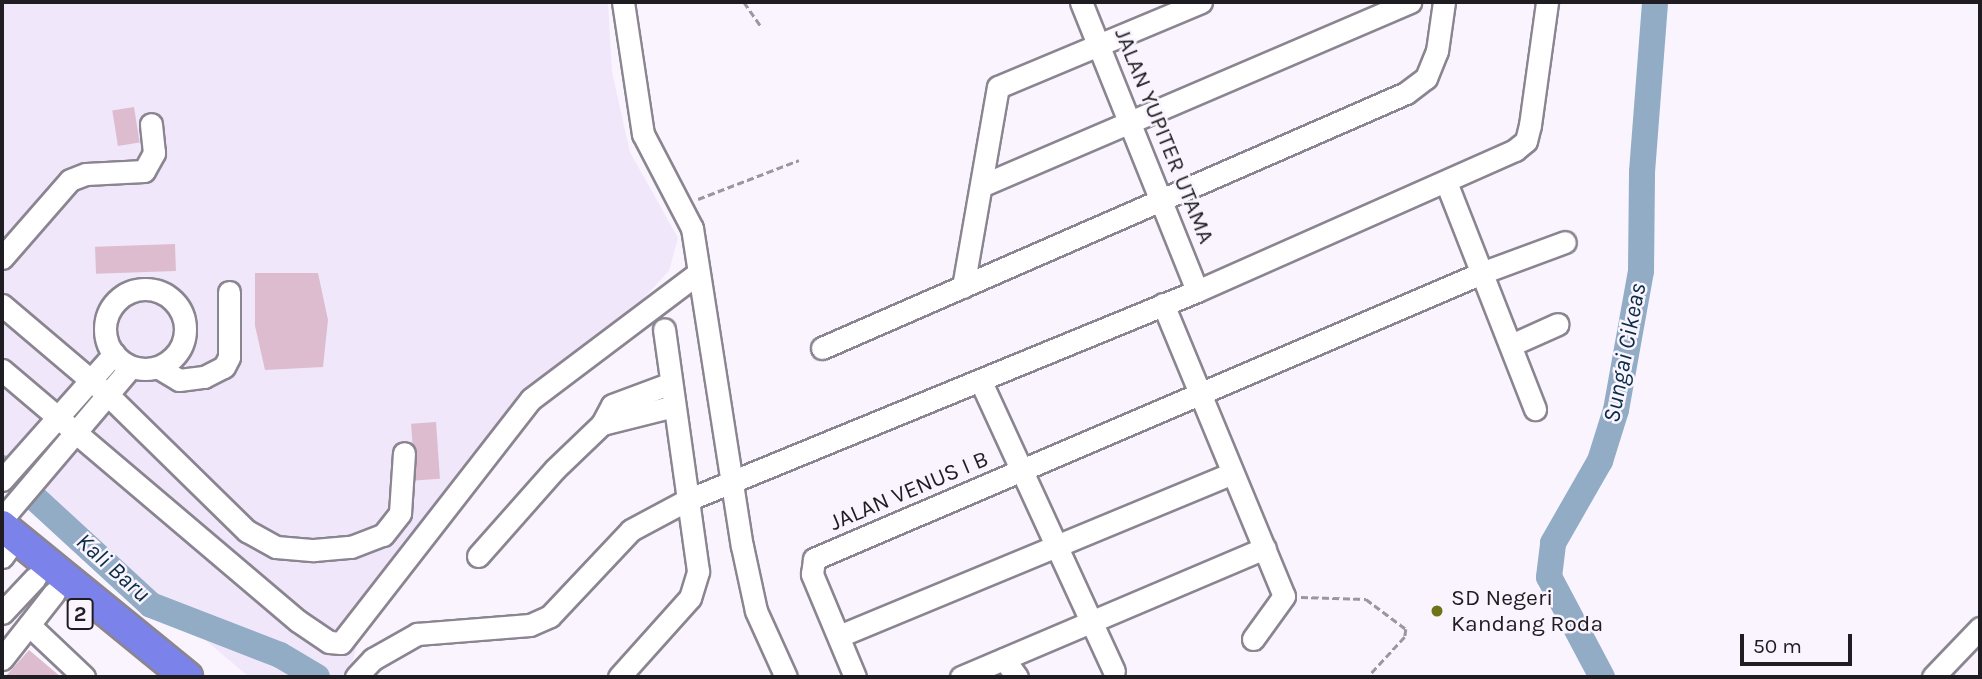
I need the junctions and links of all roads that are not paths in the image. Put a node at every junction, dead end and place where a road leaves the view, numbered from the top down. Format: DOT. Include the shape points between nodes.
graph roads {
  1 [pos="623,2"];
  2 [pos="1081,2"];
  3 [pos="1201,2"];
  4 [pos="1410,2"];
  5 [pos="1444,2"];
  6 [pos="1547,2"];
  7 [pos="1101,46"];
  8 [pos="1131,119"];
  9 [pos="151,124"];
  10 [pos="1447,183"];
  11 [pos="983,185"];
  12 [pos="1162,198"];
  13 [pos="1565,242"];
  14 [pos="2,258"];
  15 [pos="1484,272"];
  16 [pos="698,273"];
  17 [pos="963,287"];
  18 [pos="1197,291"];
  19 [pos="229,292"];
  20 [pos="1163,304"];
  21 [pos="2,305"];
  22 [pos="1558,324"];
  23 [pos="664,329"];
  24 [pos="1511,345"];
  25 [pos="822,348"];
  26 [pos="122,361"];
  27 [pos="159,368"];
  28 [pos="2,370"];
  29 [pos="90,380"];
  30 [pos="981,382"];
  31 [pos="671,383"];
  32 [pos="1201,392"];
  33 [pos="107,394"];
  34 [pos="674,406"];
  35 [pos="1535,409"];
  36 [pos="51,424"];
  37 [pos="602,424"];
  38 [pos="70,438"];
  39 [pos="404,453"];
  40 [pos="1023,470"];
  41 [pos="1233,473"];
  42 [pos="2,480"];
  43 [pos="730,482"];
  44 [pos="685,501"];
  45 [pos="5,537"];
  46 [pos="1058,546"];
  47 [pos="1265,548"];
  48 [pos="478,556"];
  49 [pos="45,586"];
  50 [pos="2,613"];
  51 [pos="1088,620"];
  52 [pos="29,625"];
  53 [pos="1980,628"];
  54 [pos="839,636"];
  55 [pos="1253,639"];
  56 [pos="2,659"];
  57 [pos="1004,659"];
  58 [pos="361,671"];
  59 [pos="1114,671"];
  60 [pos="85,677"];
  61 [pos="158,677"];
  62 [pos="187,677"];
  63 [pos="619,677"];
  64 [pos="786,677"];
  65 [pos="855,677"];
  66 [pos="961,677"];
  67 [pos="1017,677"];
  68 [pos="1933,677"];
  1 -- 16 [label="street" via="643,134 692,228"];
  2 -- 7 [label="street, JALAN YUPITER UTAMA"];
  3 -- 7 [label="street"];
  4 -- 8 [label="street"];
  5 -- 12 [label="street" via="1430,69 1426,78 1406,93"];
  6 -- 10 [label="street" via="1526,141"];
  7 -- 8 [label="street, JALAN YUPITER UTAMA"];
  7 -- 11 [label="street" via="998,88"];
  8 -- 11 [label="street"];
  8 -- 12 [label="street, JALAN YUPITER UTAMA"];
  9 -- 14 [label="street" via="154,153 144,171 86,174 70,180"];
  10 -- 15 [label="street"];
  10 -- 18 [label="street"];
  11 -- 17 [label="street"];
  12 -- 17 [label="street"];
  12 -- 18 [label="street, JALAN YUPITER UTAMA"];
  13 -- 15 [label="street, JALAN VENUS I B"];
  15 -- 24 [label="street"];
  15 -- 32 [label="street, JALAN VENUS I B"];
  16 -- 38 [label="street" via="531,399 341,643 329,642 298,621"];
  16 -- 43 [label="street"];
  17 -- 25 [label="street"];
  18 -- 20 [label="street"];
  19 -- 27 [label="street" via="229,357 224,367 204,377 179,380"];
  20 -- 30 [label="street"];
  20 -- 32 [label="street"];
  21 -- 29 [label="street"];
  22 -- 24 [label="street"];
  23 -- 31 [label="street"];
  24 -- 35 [label="street"];
  26 -- 27 [label="street"];
  26 -- 27 [label="street" via="104,328 109,311 135,290 153,289 169,296 181,309 185,326 178,351"];
  26 -- 29 [label="street"];
  26 -- 33 [label="street"];
  28 -- 36 [label="street"];
  29 -- 33 [label="street"];
  29 -- 36 [label="street"];
  30 -- 40 [label="street"];
  30 -- 43 [label="street"];
  31 -- 34 [label="street"];
  31 -- 37 [label="street" via="620,400 605,412"];
  32 -- 40 [label="street, JALAN VENUS I B"];
  32 -- 41 [label="street"];
  33 -- 38 [label="street"];
  33 -- 39 [label="street" via="247,531 276,547 351,547 383,535 400,513"];
  34 -- 37 [label="street"];
  34 -- 44 [label="street"];
  36 -- 38 [label="street"];
  36 -- 42 [label="street"];
  37 -- 48 [label="street" via="555,468"];
  38 -- 45 [label="street"];
  40 -- 46 [label="street"];
  40 -- 54 [label="street, JALAN VENUS I B" via="814,559 812,574"];
  41 -- 46 [label="street"];
  41 -- 47 [label="street"];
  43 -- 44 [label="street"];
  43 -- 64 [label="street" via="756,611"];
  44 -- 58 [label="street" via="631,530 550,616 530,625 417,634"];
  44 -- 63 [label="street" via="696,580 690,597"];
  45 -- 49 [label="highway, 2"];
  45 -- 62 [label="highway, 2"];
  46 -- 51 [label="street"];
  46 -- 54 [label="street"];
  47 -- 51 [label="street"];
  47 -- 55 [label="street" via="1284,596"];
  49 -- 50 [label="street"];
  49 -- 52 [label="street"];
  49 -- 61 [label="highway, 2"];
  51 -- 57 [label="street"];
  51 -- 59 [label="street"];
  52 -- 56 [label="street"];
  52 -- 60 [label="street"];
  53 -- 68 [label="street"];
  54 -- 65 [label="street"];
  57 -- 66 [label="street"];
  57 -- 67 [label="street"];
}
